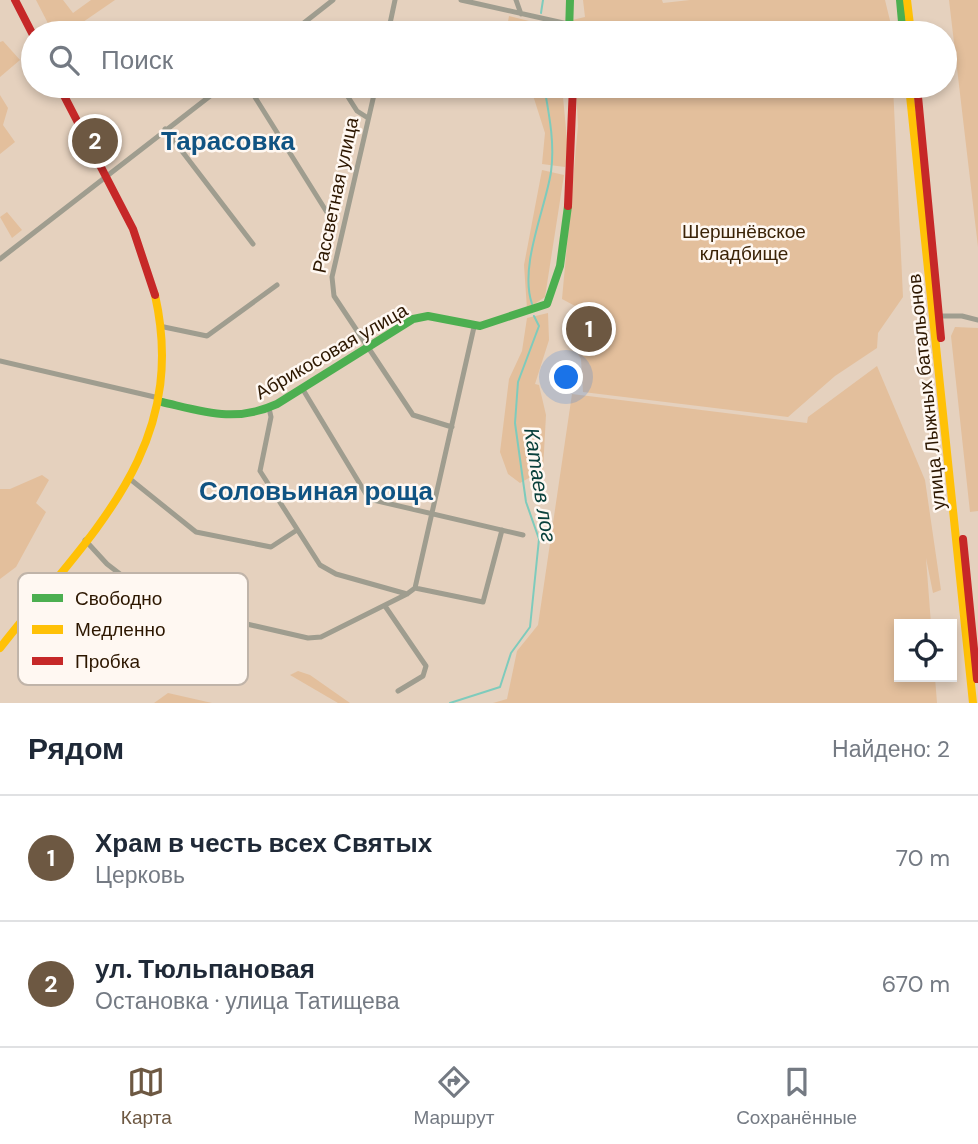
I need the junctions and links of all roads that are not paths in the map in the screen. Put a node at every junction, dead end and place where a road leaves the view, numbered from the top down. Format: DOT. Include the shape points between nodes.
graph roads {
  1 [pos="15,0"];
  2 [pos="333,0"];
  3 [pos="395,0"];
  4 [pos="460,0"];
  5 [pos="516,0"];
  6 [pos="570,0"];
  7 [pos="900,0"];
  8 [pos="907,0"];
  9 [pos="522,14"];
  10 [pos="26,21"];
  11 [pos="307,21"];
  12 [pos="391,21"];
  13 [pos="543,21"];
  14 [pos="569,21"];
  15 [pos="902,21"];
  16 [pos="910,21"];
  17 [pos="65,98"];
  18 [pos="207,98"];
  19 [pos="256,98"];
  20 [pos="349,98"];
  21 [pos="373,98"];
  22 [pos="573,98"];
  23 [pos="910,98"];
  24 [pos="917,98"];
  25 [pos="368,118"];
  26 [pos="165,130"];
  27 [pos="106,176"];
  28 [pos="328,214"];
  29 [pos="253,244"];
  30 [pos="0,259"];
  31 [pos="276,285"];
  32 [pos="937,316"];
  33 [pos="978,320"];
  34 [pos="164,327"];
  35 [pos="474,327"];
  36 [pos="367,346"];
  37 [pos="0,361"];
  38 [pos="302,388"];
  39 [pos="162,400"];
  40 [pos="269,408"];
  41 [pos="452,427"];
  42 [pos="130,479"];
  43 [pos="431,514"];
  44 [pos="297,530"];
  45 [pos="502,530"];
  46 [pos="523,535"];
  47 [pos="85,540"];
  48 [pos="59,573"];
  49 [pos="119,573"];
  50 [pos="415,588"];
  51 [pos="407,594"];
  52 [pos="385,606"];
  53 [pos="248,624"];
  54 [pos="18,625"];
  55 [pos="0,648"];
  56 [pos="398,691"];
  57 [pos="975,699"];
  1 -- 10 [label="street"];
  2 -- 11 [label="street"];
  3 -- 12 [label="street"];
  4 -- 9 [label="street"];
  5 -- 9 [label="street"];
  6 -- 14 [label="street"];
  7 -- 15 [label="street"];
  8 -- 16 [label="street"];
  9 -- 13 [label="street"];
  17 -- 27 [label="street"];
  18 -- 26 [label="street"];
  19 -- 28 [label="street"];
  20 -- 25 [label="street"];
  21 -- 25 [label="street, Рассветная улица"];
  22 -- 35 [label="street" via="571,158 554,295 530,312"];
  23 -- 32 [label="street, улица Лыжных батальонов"];
  24 -- 32 [label="street, улица Лыжных батальонов"];
  25 -- 36 [label="street, Рассветная улица" via="332,287 344,315"];
  26 -- 27 [label="street"];
  26 -- 29 [label="street"];
  27 -- 30 [label="street"];
  27 -- 34 [label="street" via="148,265"];
  31 -- 34 [label="street" via="207,336"];
  32 -- 33 [label="street"];
  32 -- 57 [label="street, улица Лыжных батальонов"];
  34 -- 39 [label="street"];
  35 -- 36 [label="street, Абрикосовая улица" via="421,316"];
  35 -- 41 [label="street"];
  36 -- 38 [label="street, Абрикосовая улица"];
  36 -- 41 [label="street, Рассветная улица" via="412,415"];
  37 -- 39 [label="street"];
  38 -- 40 [label="street, Абрикосовая улица"];
  38 -- 43 [label="street" via="366,496"];
  39 -- 40 [label="street, Абрикосовая улица" via="229,417"];
  39 -- 42 [label="street" via="150,439"];
  40 -- 44 [label="street" via="260,471"];
  41 -- 43 [label="street"];
  42 -- 44 [label="street" via="196,532 271,547"];
  42 -- 47 [label="street"];
  43 -- 45 [label="street"];
  43 -- 50 [label="street"];
  44 -- 51 [label="street" via="324,568"];
  45 -- 46 [label="street"];
  45 -- 50 [label="street" via="483,602"];
  47 -- 48 [label="street"];
  47 -- 49 [label="street"];
  50 -- 51 [label="street"];
  51 -- 52 [label="street"];
  52 -- 53 [label="street" via="320,637"];
  52 -- 56 [label="street" via="426,669 423,676"];
  54 -- 55 [label="street"];
}
